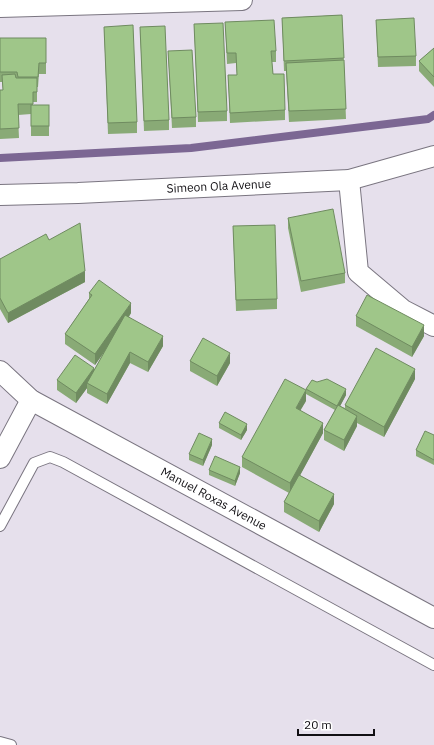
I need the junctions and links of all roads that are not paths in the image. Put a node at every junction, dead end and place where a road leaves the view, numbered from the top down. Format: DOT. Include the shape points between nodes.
graph roads {
  1 [pos="242,0"];
  2 [pos="181,1"];
  3 [pos="0,7"];
  4 [pos="434,156"];
  5 [pos="349,180"];
  6 [pos="0,195"];
  7 [pos="434,326"];
  8 [pos="0,371"];
  9 [pos="31,400"];
  10 [pos="0,458"];
  11 [pos="0,526"];
  12 [pos="434,618"];
  13 [pos="434,665"];
  14 [pos="0,742"];
  15 [pos="11,745"];
  1 -- 2 [label="street"];
  2 -- 3 [label="street"];
  4 -- 5 [label="street, Simeon Ola Avenue"];
  5 -- 6 [label="street, Simeon Ola Avenue" via="78,194"];
  5 -- 7 [label="street" via="358,272 402,310"];
  8 -- 9 [label="street, Manuel Roxas Avenue"];
  9 -- 10 [label="street"];
  9 -- 12 [label="street, Manuel Roxas Avenue"];
  11 -- 13 [label="lane" via="34,463 50,457"];
  14 -- 15 [label="lane"];
}
